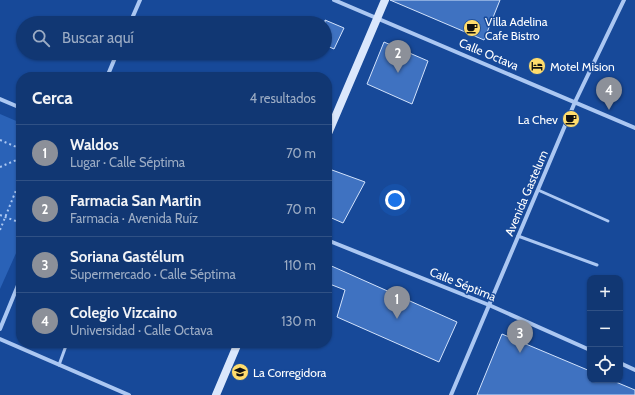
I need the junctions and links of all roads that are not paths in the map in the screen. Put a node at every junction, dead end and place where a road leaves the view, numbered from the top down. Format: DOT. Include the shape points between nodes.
graph roads {
  1 [pos="140,0"];
  2 [pos="334,0"];
  3 [pos="385,0"];
  4 [pos="624,0"];
  5 [pos="133,16"];
  6 [pos="377,18"];
  7 [pos="114,60"];
  8 [pos="109,72"];
  9 [pos="0,99"];
  10 [pos="575,102"];
  11 [pos="16,106"];
  12 [pos="332,124"];
  13 [pos="635,128"];
  14 [pos="538,190"];
  15 [pos="608,221"];
  16 [pos="518,236"];
  17 [pos="332,242"];
  18 [pos="597,265"];
  19 [pos="16,290"];
  20 [pos="489,305"];
  21 [pos="0,329"];
  22 [pos="0,339"];
  23 [pos="16,346"];
  24 [pos="20,348"];
  25 [pos="65,348"];
  26 [pos="236,348"];
  27 [pos="587,349"];
  28 [pos="623,364"];
  29 [pos="59,365"];
  30 [pos="635,370"];
  31 [pos="129,395"];
  32 [pos="216,395"];
  33 [pos="451,395"];
  1 -- 5 [label="street"];
  2 -- 6 [label="street, Calle Octava"];
  3 -- 6 [label="street"];
  4 -- 10 [label="street, Avenida Gastelum"];
  6 -- 10 [label="street, Calle Octava"];
  6 -- 12 [label="street"];
  7 -- 8 [label="street"];
  9 -- 11 [label="street"];
  10 -- 13 [label="street, Calle Octava"];
  10 -- 14 [label="street, Avenida Gastelum"];
  14 -- 15 [label="lane"];
  14 -- 16 [label="street, Avenida Gastelum"];
  16 -- 18 [label="lane"];
  16 -- 20 [label="street, Avenida Gastelum"];
  17 -- 20 [label="street, Calle Séptima"];
  19 -- 21 [label="street"];
  20 -- 27 [label="street, Calle Séptima"];
  20 -- 33 [label="street, Avenida Gastelum"];
  22 -- 23 [label="street"];
  24 -- 29 [label="street"];
  25 -- 29 [label="lane"];
  26 -- 32 [label="street"];
  28 -- 30 [label="street"];
  29 -- 31 [label="street"];
}
